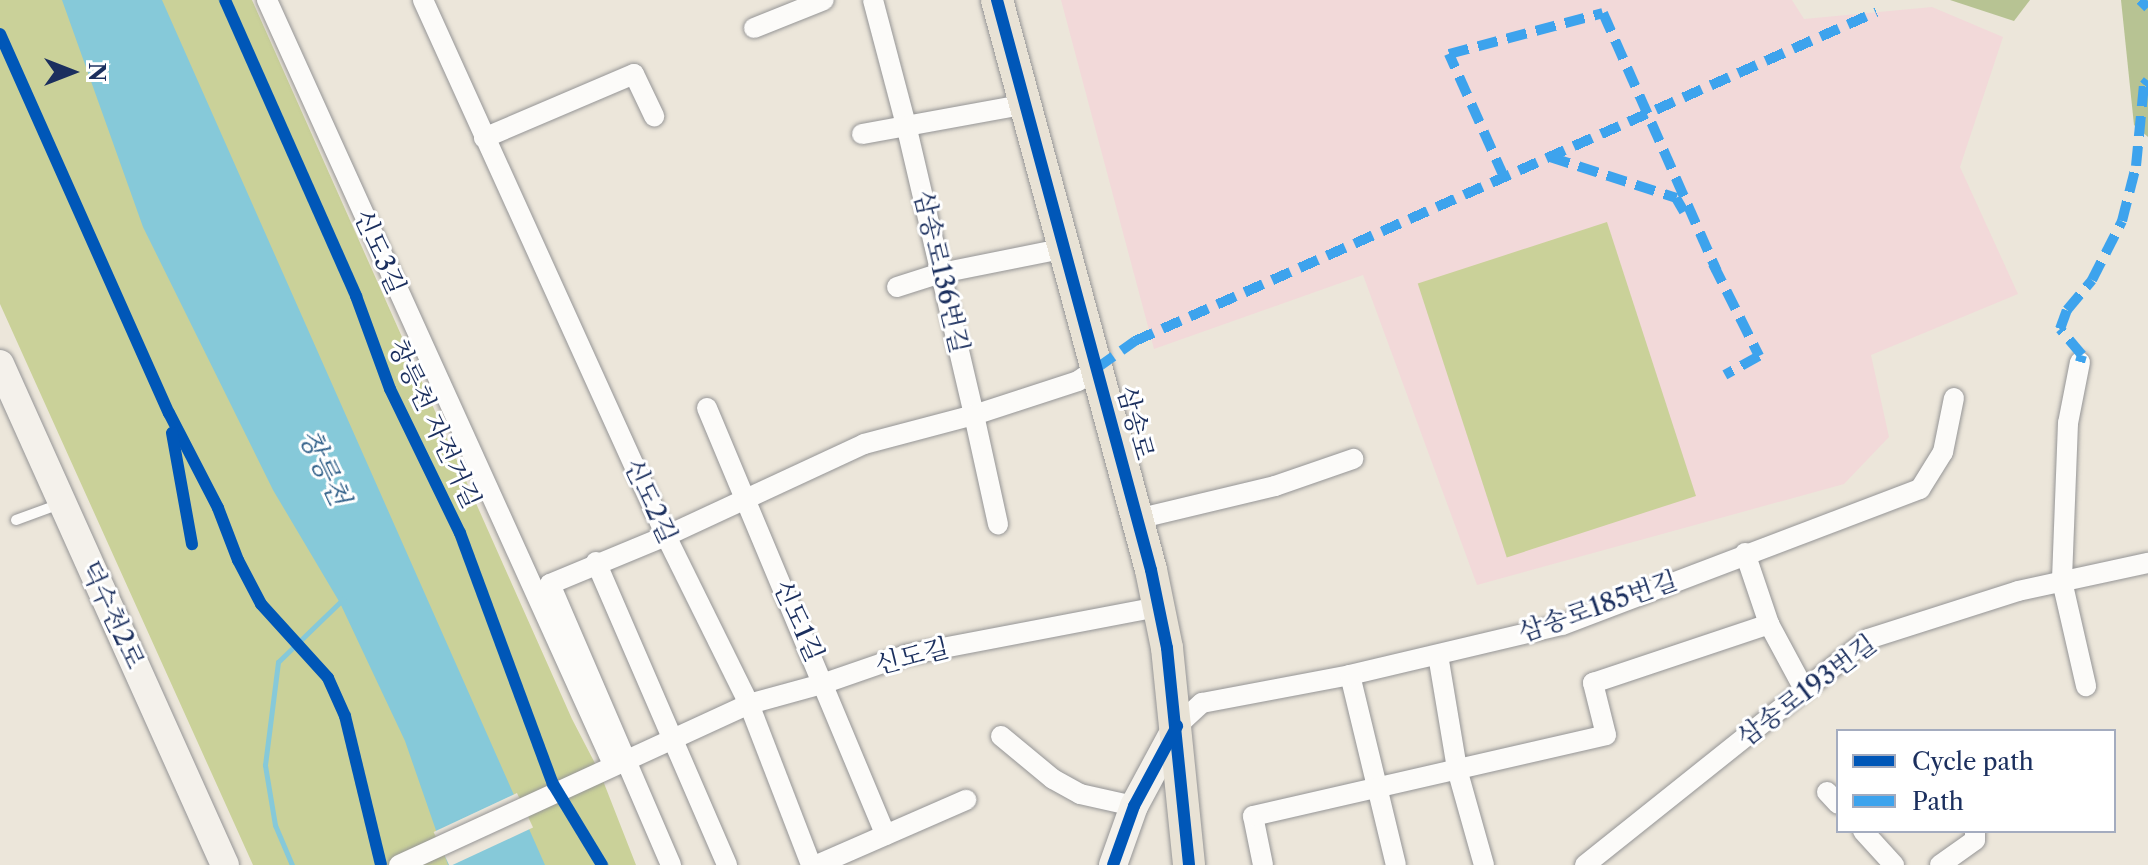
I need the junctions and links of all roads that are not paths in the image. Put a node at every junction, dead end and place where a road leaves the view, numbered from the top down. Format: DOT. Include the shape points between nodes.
graph roads {
  1 [pos="267,0"];
  2 [pos="423,0"];
  3 [pos="824,0"];
  4 [pos="873,0"];
  5 [pos="997,0"];
  6 [pos="754,28"];
  7 [pos="1027,104"];
  8 [pos="654,116"];
  9 [pos="907,129"];
  10 [pos="862,134"];
  11 [pos="484,138"];
  12 [pos="1066,248"];
  13 [pos="941,273"];
  14 [pos="897,287"];
  15 [pos="2080,362"];
  16 [pos="0,364"];
  17 [pos="1097,368"];
  18 [pos="1954,398"];
  19 [pos="707,408"];
  20 [pos="974,415"];
  21 [pos="1353,459"];
  22 [pos="744,499"];
  23 [pos="62,504"];
  24 [pos="1137,519"];
  25 [pos="16,520"];
  26 [pos="998,524"];
  27 [pos="666,536"];
  28 [pos="1745,553"];
  29 [pos="596,562"];
  30 [pos="2148,563"];
  31 [pos="2062,581"];
  32 [pos="1158,607"];
  33 [pos="1769,624"];
  34 [pos="1438,655"];
  35 [pos="1350,675"];
  36 [pos="825,683"];
  37 [pos="2086,686"];
  38 [pos="1804,689"];
  39 [pos="749,704"];
  40 [pos="1177,726"];
  41 [pos="1001,736"];
  42 [pos="675,738"];
  43 [pos="620,761"];
  44 [pos="1457,769"];
  45 [pos="1375,789"];
  46 [pos="966,800"];
  47 [pos="1134,806"];
  48 [pos="1865,833"];
  49 [pos="1975,833"];
  50 [pos="886,835"];
  51 [pos="225,865"];
  52 [pos="399,865"];
  53 [pos="671,865"];
  54 [pos="727,865"];
  55 [pos="814,865"];
  56 [pos="1113,865"];
  57 [pos="1189,865"];
  58 [pos="1263,865"];
  59 [pos="1396,865"];
  60 [pos="1484,865"];
  61 [pos="1585,865"];
  62 [pos="1894,865"];
  63 [pos="1940,865"];
  1 -- 43 [label="street, 신도3길"];
  2 -- 11 [label="street, 신도2길"];
  3 -- 6 [label="street"];
  4 -- 9 [label="street, 삼송로136번길"];
  5 -- 7 [label="main road, 삼송로"];
  7 -- 9 [label="street"];
  7 -- 12 [label="main road, 삼송로"];
  8 -- 11 [label="street" via="634,74"];
  9 -- 10 [label="street"];
  9 -- 13 [label="street, 삼송로136번길"];
  11 -- 27 [label="street, 신도2길"];
  12 -- 13 [label="street"];
  12 -- 17 [label="main road, 삼송로"];
  13 -- 14 [label="street"];
  13 -- 20 [label="street, 삼송로136번길"];
  15 -- 31 [label="street" via="2068,423"];
  16 -- 23 [label="street, 덕수천2로"];
  17 -- 20 [label="street" via="1078,381"];
  17 -- 24 [label="main road, 삼송로"];
  18 -- 28 [label="street, 삼송로185번길" via="1943,452 1922,498"];
  19 -- 22 [label="street, 신도1길"];
  20 -- 22 [label="street" via="864,444"];
  20 -- 26 [label="street, 삼송로136번길"];
  21 -- 24 [label="street" via="1275,486"];
  22 -- 27 [label="street"];
  22 -- 36 [label="street, 신도1길"];
  23 -- 25 [label="lane"];
  23 -- 51 [label="street, 덕수천2로"];
  24 -- 32 [label="main road, 삼송로"];
  27 -- 29 [label="street"];
  27 -- 39 [label="street, 신도2길"];
  28 -- 33 [label="street"];
  28 -- 34 [label="street, 삼송로185번길" via="1562,625"];
  29 -- 42 [label="street"];
  29 -- 43 [label="street, 신도3길" via="550,584"];
  30 -- 31 [label="street, 삼송로193번길"];
  31 -- 37 [label="street"];
  31 -- 38 [label="street, 삼송로193번길" via="1868,639"];
  32 -- 36 [label="street, 신도길" via="906,655"];
  32 -- 40 [label="main road, 삼송로"];
  33 -- 38 [label="street"];
  33 -- 44 [label="street" via="1593,683 1606,735"];
  34 -- 35 [label="street, 삼송로185번길"];
  34 -- 44 [label="street"];
  35 -- 40 [label="street, 삼송로185번길" via="1202,703"];
  35 -- 45 [label="street"];
  36 -- 39 [label="street, 신도길"];
  36 -- 50 [label="street, 신도1길"];
  38 -- 61 [label="street, 삼송로193번길"];
  39 -- 42 [label="street, 신도길"];
  39 -- 55 [label="street, 신도2길"];
  40 -- 47 [label="street"];
  40 -- 57 [label="main road, 삼송로"];
  41 -- 47 [label="street" via="1080,794"];
  42 -- 43 [label="street, 신도길"];
  42 -- 54 [label="street"];
  43 -- 52 [label="street, 신도길" via="590,780"];
  43 -- 53 [label="street, 신도3길"];
  44 -- 45 [label="street"];
  44 -- 60 [label="street"];
  45 -- 58 [label="street" via="1253,816"];
  45 -- 59 [label="street"];
  46 -- 50 [label="street"];
  47 -- 56 [label="street"];
  48 -- 62 [label="street"];
  49 -- 63 [label="street" via="1975,840"];
  50 -- 55 [label="street"];
}
